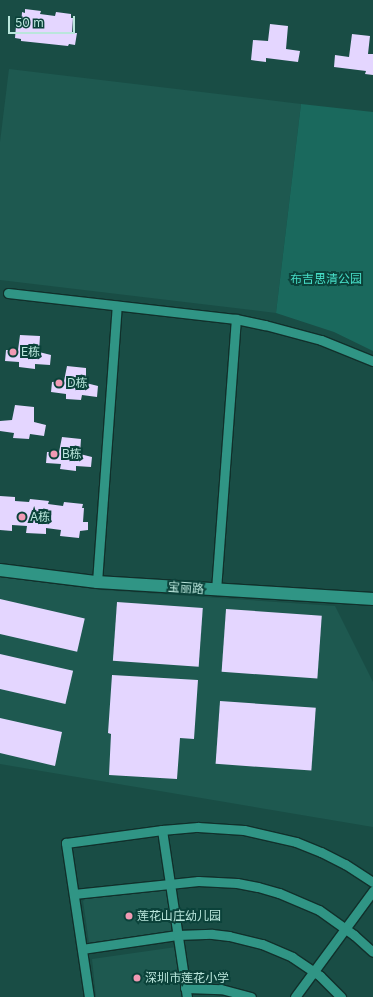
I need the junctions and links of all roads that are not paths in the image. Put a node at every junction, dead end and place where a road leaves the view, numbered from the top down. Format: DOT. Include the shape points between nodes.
graph roads {
  1 [pos="8,293"];
  2 [pos="117,306"];
  3 [pos="236,320"];
  4 [pos="373,361"];
  5 [pos="0,570"];
  6 [pos="97,582"];
  7 [pos="216,590"];
  8 [pos="373,599"];
  9 [pos="162,830"];
  10 [pos="373,882"];
  11 [pos="170,884"];
  12 [pos="373,891"];
  13 [pos="74,894"];
  14 [pos="345,928"];
  15 [pos="178,935"];
  16 [pos="82,949"];
  17 [pos="373,952"];
  18 [pos="314,971"];
  19 [pos="186,992"];
  20 [pos="89,997"];
  21 [pos="251,997"];
  22 [pos="295,997"];
  23 [pos="341,997"];
  1 -- 2 [label="street"];
  2 -- 3 [label="street"];
  2 -- 6 [label="street"];
  3 -- 4 [label="street" via="308,336"];
  3 -- 7 [label="street"];
  5 -- 6 [label="street, 宝丽路"];
  6 -- 7 [label="street, 宝丽路"];
  7 -- 8 [label="street, 宝丽路"];
  9 -- 10 [label="street" via="218,827 270,835 321,852"];
  9 -- 11 [label="street"];
  9 -- 13 [label="street" via="66,844"];
  11 -- 13 [label="street"];
  11 -- 14 [label="street" via="215,881 258,887 319,910"];
  11 -- 15 [label="street"];
  12 -- 14 [label="street"];
  13 -- 16 [label="street"];
  14 -- 17 [label="street"];
  14 -- 18 [label="street"];
  15 -- 16 [label="street"];
  15 -- 18 [label="street" via="212,934 246,939 282,952"];
  15 -- 19 [label="street"];
  16 -- 20 [label="street"];
  18 -- 22 [label="street"];
  18 -- 23 [label="street"];
  19 -- 21 [label="street" via="221,989"];
}
